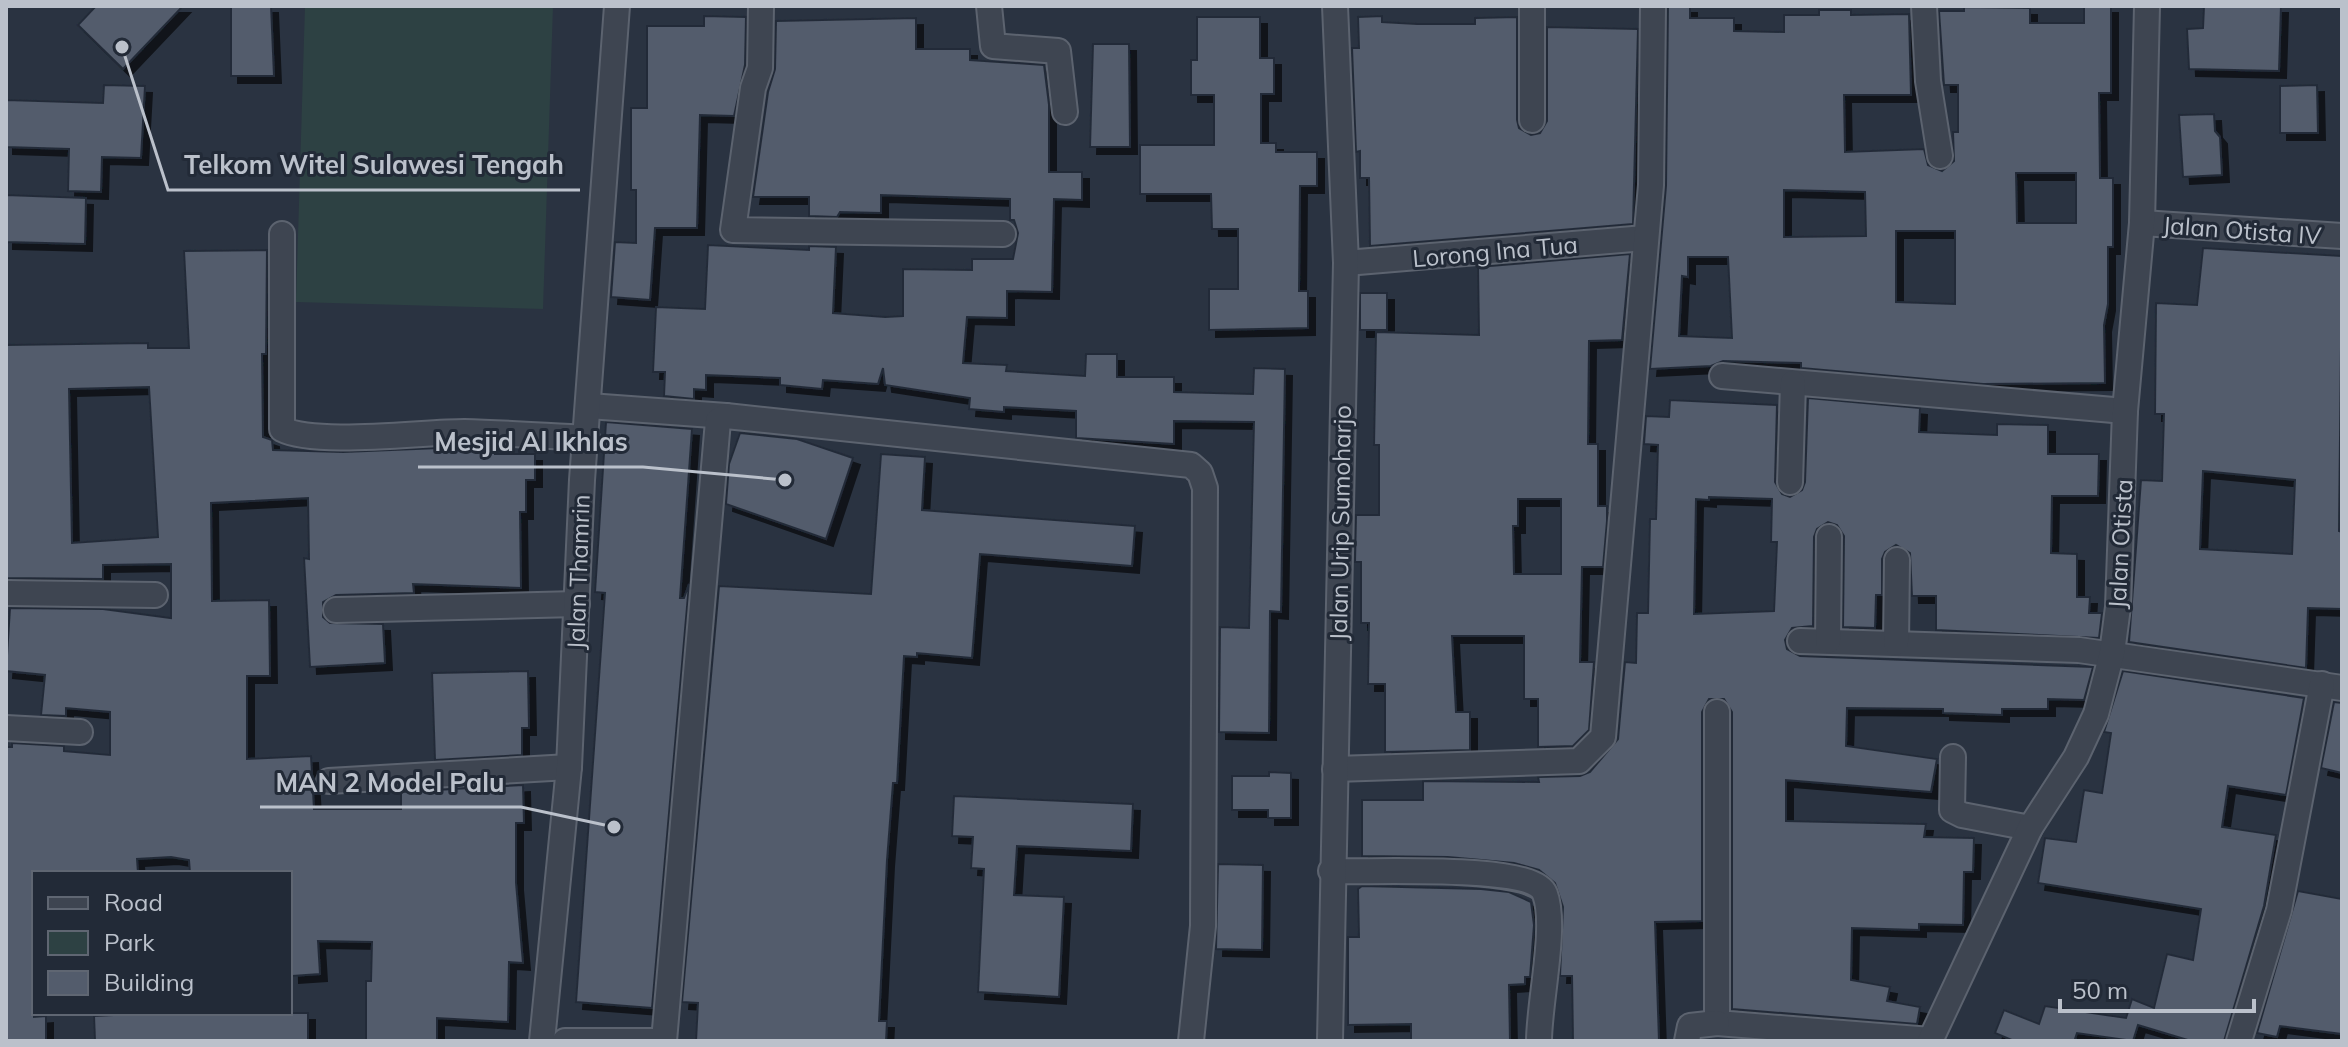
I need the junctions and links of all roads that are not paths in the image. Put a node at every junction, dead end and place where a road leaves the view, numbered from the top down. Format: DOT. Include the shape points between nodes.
graph roads {
  1 [pos="617,6"];
  2 [pos="761,6"];
  3 [pos="989,6"];
  4 [pos="1335,6"];
  5 [pos="1532,6"];
  6 [pos="1653,6"];
  7 [pos="1924,6"];
  8 [pos="2147,6"];
  9 [pos="1065,112"];
  10 [pos="1532,120"];
  11 [pos="1940,156"];
  12 [pos="2142,223"];
  13 [pos="282,234"];
  14 [pos="1003,234"];
  15 [pos="2342,236"];
  16 [pos="1645,238"];
  17 [pos="1346,263"];
  18 [pos="1722,376"];
  19 [pos="1793,383"];
  20 [pos="589,406"];
  21 [pos="2125,411"];
  22 [pos="726,416"];
  23 [pos="587,438"];
  24 [pos="1790,482"];
  25 [pos="1829,537"];
  26 [pos="1897,560"];
  27 [pos="6,593"];
  28 [pos="155,595"];
  29 [pos="577,604"];
  30 [pos="336,610"];
  31 [pos="1800,641"];
  32 [pos="1828,641"];
  33 [pos="1896,643"];
  34 [pos="2112,653"];
  35 [pos="2332,686"];
  36 [pos="1717,712"];
  37 [pos="6,728"];
  38 [pos="80,732"];
  39 [pos="1953,757"];
  40 [pos="569,767"];
  41 [pos="1335,769"];
  42 [pos="329,781"];
  43 [pos="2030,828"];
  44 [pos="1331,871"];
  45 [pos="1717,1023"];
  46 [pos="1931,1040"];
  47 [pos="542,1041"];
  48 [pos="565,1041"];
  49 [pos="665,1041"];
  50 [pos="1191,1041"];
  51 [pos="1330,1041"];
  52 [pos="1539,1041"];
  53 [pos="1687,1041"];
  54 [pos="2239,1041"];
  1 -- 20 [label="street, Jalan Thamrin"];
  2 -- 14 [label="street" via="760,68 733,230"];
  3 -- 9 [label="street" via="993,46 1058,51"];
  4 -- 17 [label="street, Jalan Urip Sumoharjo"];
  5 -- 10 [label="street"];
  6 -- 16 [label="street" via="1651,185"];
  7 -- 11 [label="street"];
  8 -- 12 [label="street, Jalan Otista"];
  12 -- 15 [label="street, Jalan Otista IV"];
  12 -- 21 [label="street, Jalan Otista"];
  13 -- 23 [label="street" via="282,429 342,436 463,432"];
  16 -- 17 [label="street, Lorong Ina Tua"];
  16 -- 41 [label="street" via="1603,737 1579,761"];
  17 -- 41 [label="street, Jalan Urip Sumoharjo"];
  18 -- 19 [label="street"];
  19 -- 21 [label="street"];
  19 -- 24 [label="street"];
  20 -- 22 [label="street"];
  20 -- 23 [label="street, Jalan Thamrin"];
  21 -- 34 [label="street, Jalan Otista"];
  22 -- 49 [label="street" via="718,421"];
  22 -- 50 [label="street" via="1177,463 1200,473 1205,488 1203,926"];
  23 -- 29 [label="street, Jalan Thamrin"];
  25 -- 32 [label="street"];
  26 -- 33 [label="street"];
  27 -- 28 [label="street"];
  29 -- 30 [label="street"];
  29 -- 40 [label="street, Jalan Thamrin"];
  31 -- 32 [label="street"];
  32 -- 33 [label="street"];
  33 -- 34 [label="street"];
  34 -- 35 [label="street" via="2164,665"];
  34 -- 43 [label="street, Jalan Otista" via="2096,714 2076,757"];
  35 -- 54 [label="street" via="2279,910"];
  36 -- 45 [label="street"];
  37 -- 38 [label="street"];
  39 -- 43 [label="street" via="1952,810"];
  40 -- 42 [label="street"];
  40 -- 47 [label="street, Jalan Thamrin"];
  41 -- 44 [label="street, Jalan Urip Sumoharjo"];
  43 -- 46 [label="street, Jalan Otista"];
  44 -- 51 [label="street, Jalan Urip Sumoharjo"];
  44 -- 52 [label="street" via="1476,872 1531,879 1541,886 1548,921"];
  45 -- 46 [label="street"];
  45 -- 53 [label="street" via="1690,1026"];
  48 -- 49 [label="street"];
}
